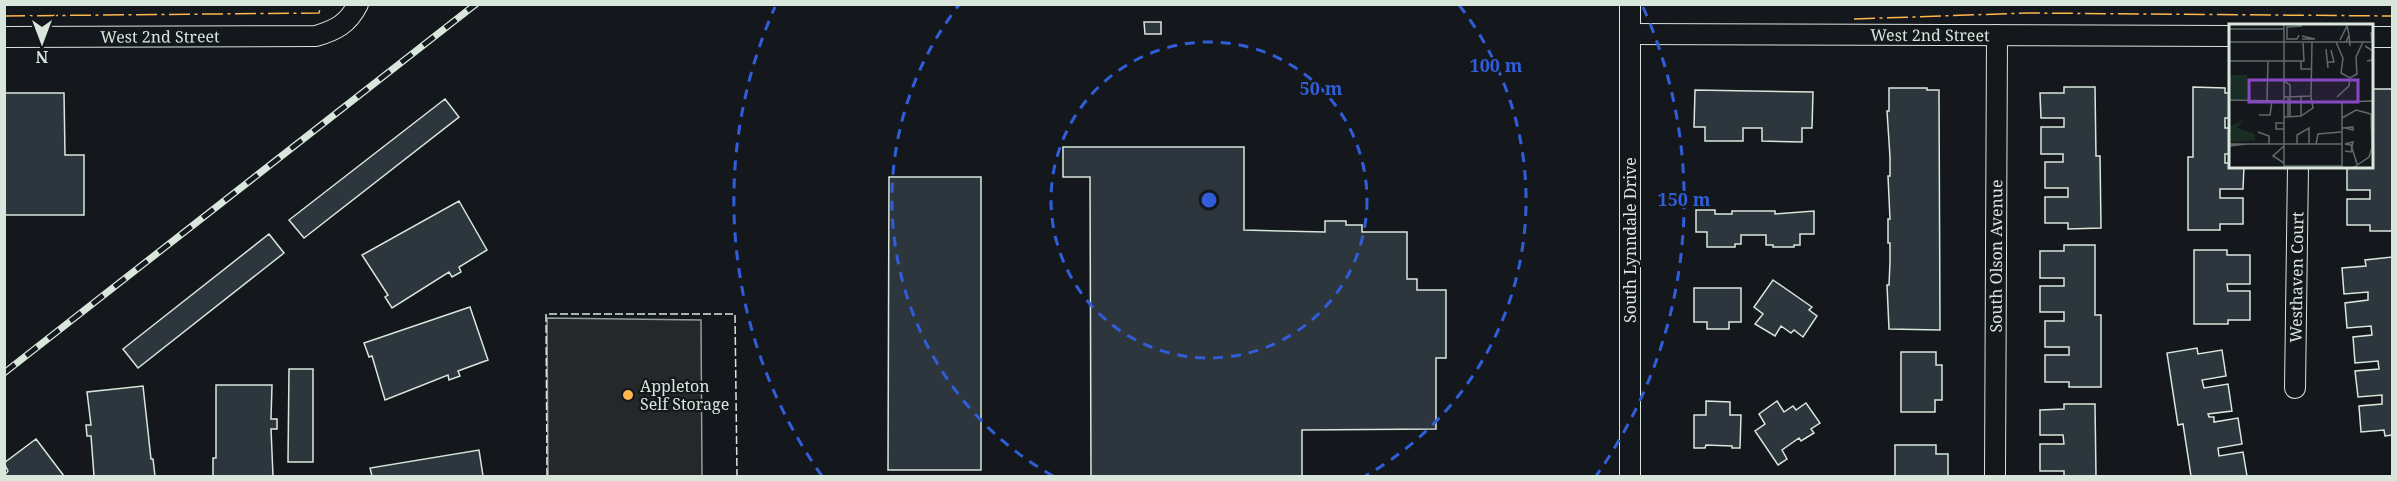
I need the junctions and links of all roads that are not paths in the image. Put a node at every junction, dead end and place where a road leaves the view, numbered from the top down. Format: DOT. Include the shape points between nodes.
graph roads {
  1 [pos="358,4"];
  2 [pos="1630,4"];
  3 [pos="1630,33"];
  4 [pos="1997,34"];
  5 [pos="2229,36"];
  6 [pos="4,37"];
  7 [pos="2373,37"];
  8 [pos="2392,37"];
  9 [pos="2298,168"];
  10 [pos="2295,388"];
  11 [pos="1630,477"];
  12 [pos="1995,477"];
  1 -- 6 [label="street, West 2nd Street" via="337,30 316,36"];
  2 -- 3 [label="street, South Lynndale Drive"];
  3 -- 4 [label="street, West 2nd Street"];
  3 -- 11 [label="street, South Lynndale Drive"];
  4 -- 5 [label="street, West 2nd Street"];
  4 -- 12 [label="street, South Olson Avenue"];
  7 -- 8 [label="street"];
  9 -- 10 [label="street, Westhaven Court"];
}
